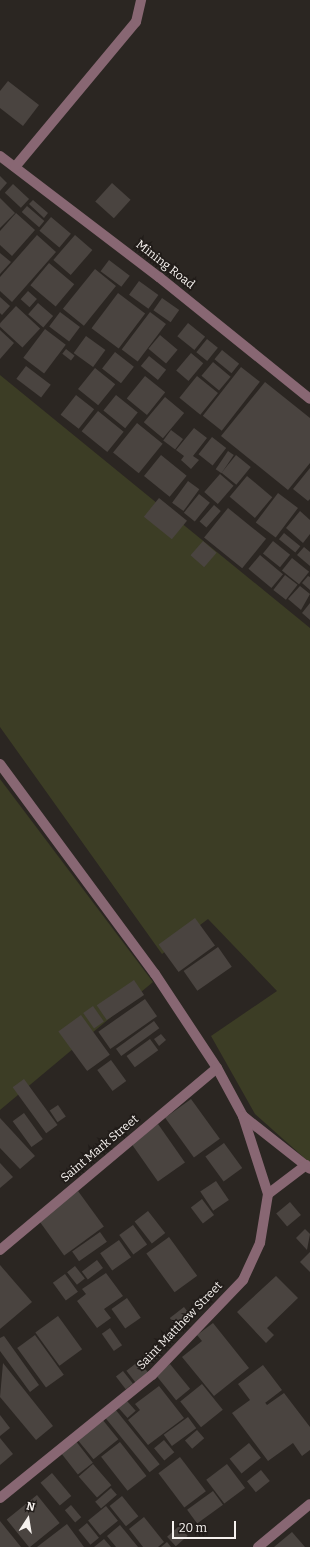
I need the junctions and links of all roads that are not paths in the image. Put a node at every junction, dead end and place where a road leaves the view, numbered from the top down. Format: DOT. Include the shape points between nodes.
graph roads {
  1 [pos="141,0"];
  2 [pos="0,156"];
  3 [pos="15,167"];
  4 [pos="310,399"];
  5 [pos="0,764"];
  6 [pos="217,1068"];
  7 [pos="244,1116"];
  8 [pos="308,1167"];
  9 [pos="268,1194"];
  10 [pos="0,1250"];
  11 [pos="0,1498"];
  12 [pos="310,1504"];
  13 [pos="258,1547"];
  1 -- 3 [label="street" via="136,22"];
  2 -- 3 [label="street, Mining Road"];
  3 -- 4 [label="street, Mining Road" via="159,277"];
  5 -- 6 [label="street" via="155,974"];
  6 -- 7 [label="street"];
  6 -- 10 [label="street, Saint Mark Street"];
  7 -- 8 [label="street"];
  7 -- 9 [label="street, Saint Matthew Street"];
  8 -- 9 [label="street"];
  9 -- 11 [label="street, Saint Matthew Street" via="260,1243 242,1280 152,1375"];
  12 -- 13 [label="street"];
}
